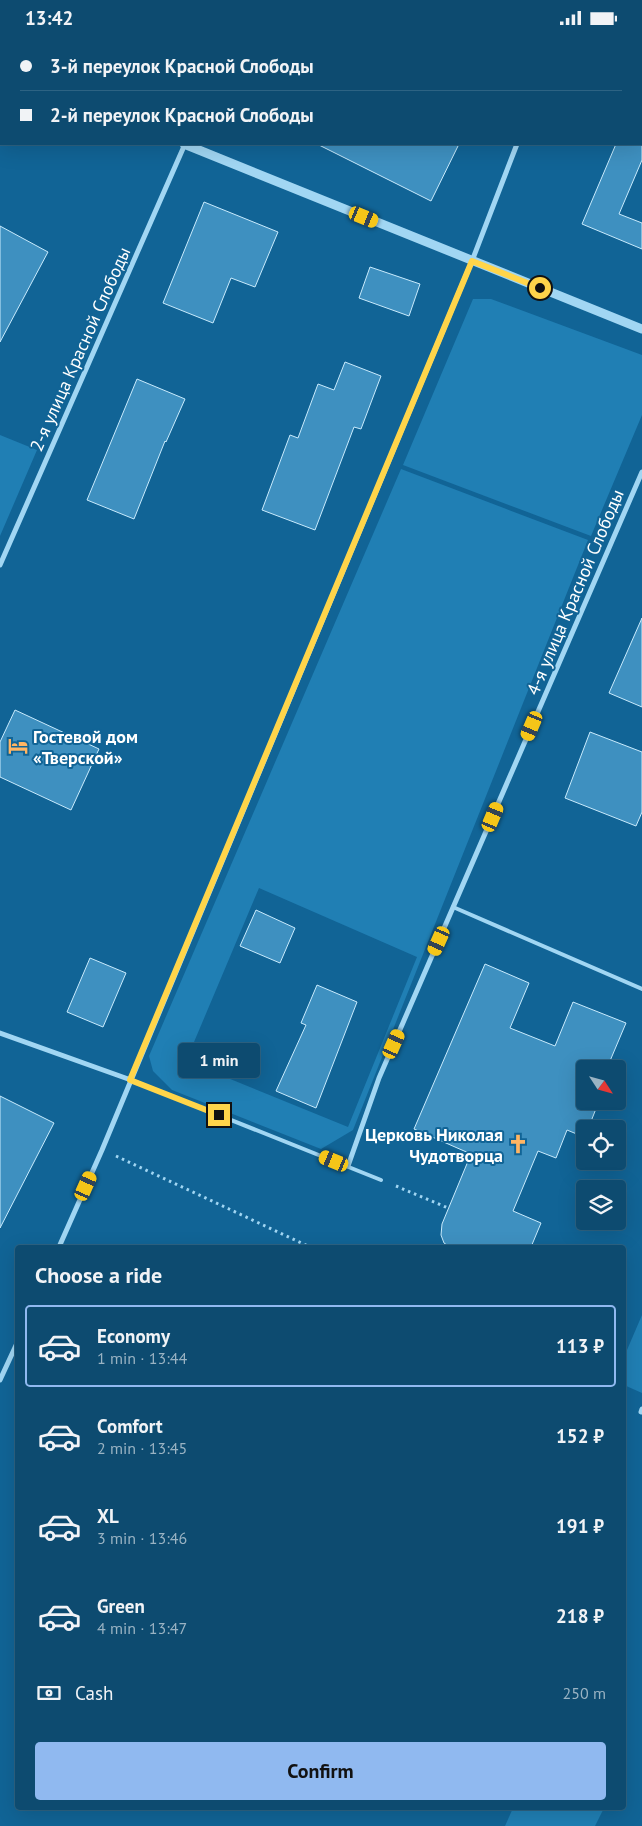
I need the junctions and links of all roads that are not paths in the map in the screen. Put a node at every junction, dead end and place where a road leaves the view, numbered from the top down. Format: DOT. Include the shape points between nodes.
graph roads {
  1 [pos="185,145"];
  2 [pos="187,145"];
  3 [pos="517,145"];
  4 [pos="472,261"];
  5 [pos="642,329"];
  6 [pos="642,472"];
  7 [pos="0,565"];
  8 [pos="454,907"];
  9 [pos="642,989"];
  10 [pos="0,1033"];
  11 [pos="130,1080"];
  12 [pos="348,1166"];
  13 [pos="381,1180"];
  14 [pos="60,1245"];
  15 [pos="15,1348"];
  16 [pos="0,1380"];
  1 -- 7 [label="street, 2-я улица Красной Слободы"];
  2 -- 4 [label="street"];
  3 -- 4 [label="street"];
  4 -- 5 [label="street"];
  4 -- 11 [label="street"];
  6 -- 8 [label="street, 4-я улица Красной Слободы"];
  8 -- 9 [label="lane"];
  8 -- 12 [label="street, 4-я улица Красной Слободы" via="379,1078"];
  10 -- 11 [label="street"];
  11 -- 12 [label="lane"];
  11 -- 14 [label="street"];
  12 -- 13 [label="lane"];
  15 -- 16 [label="street"];
}
